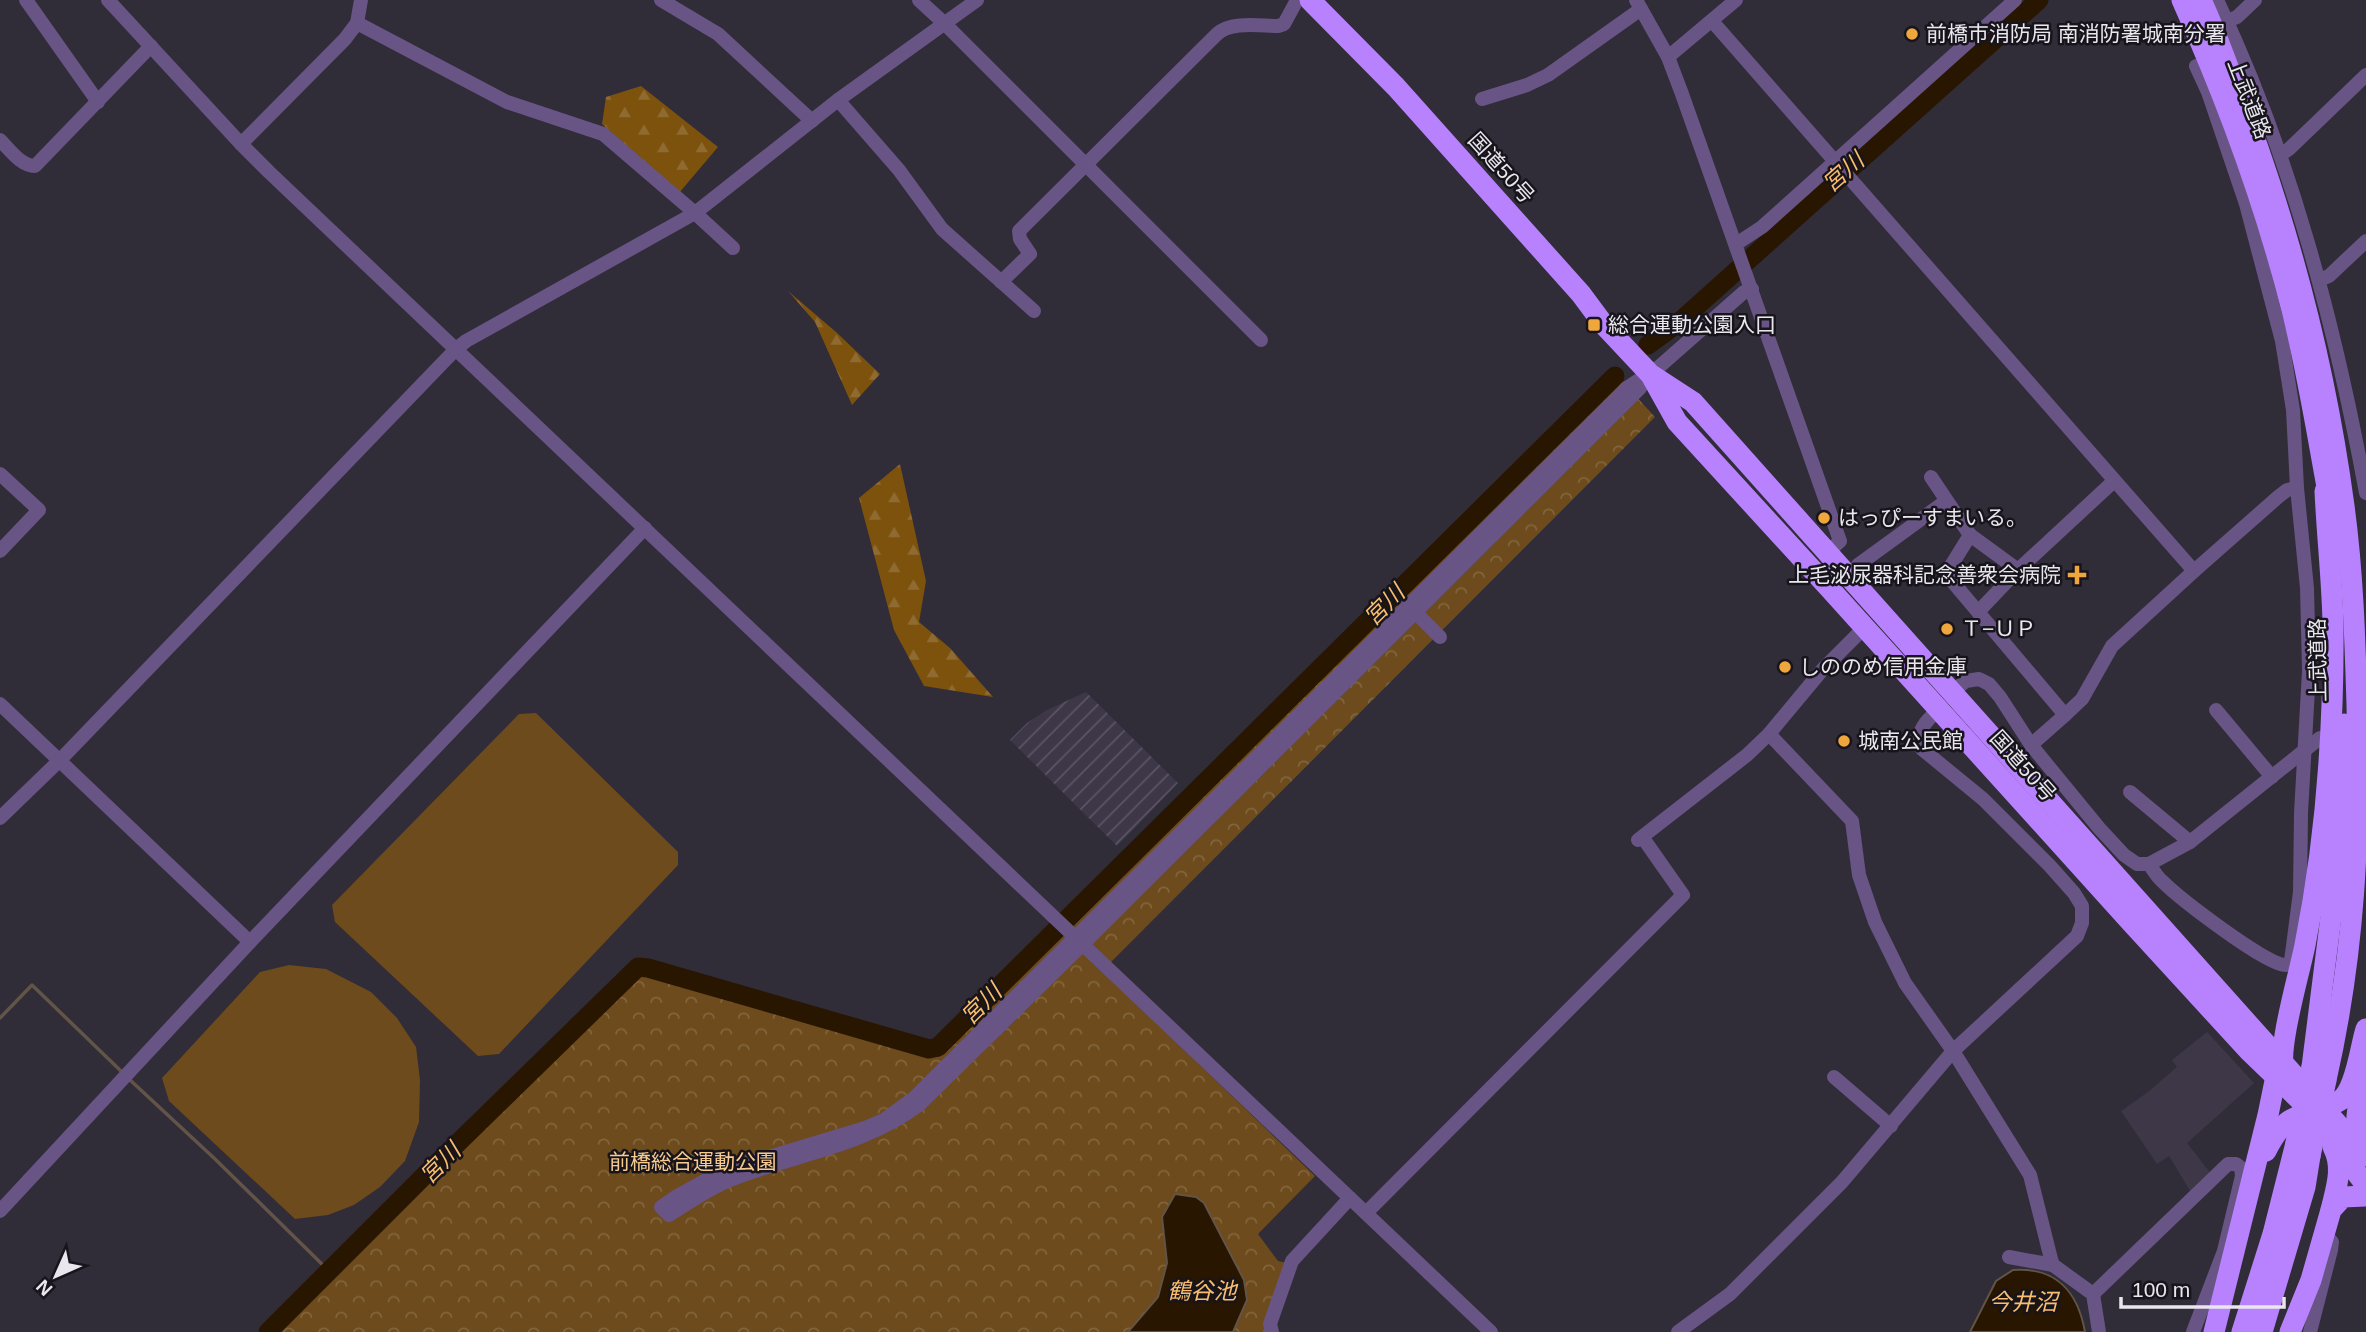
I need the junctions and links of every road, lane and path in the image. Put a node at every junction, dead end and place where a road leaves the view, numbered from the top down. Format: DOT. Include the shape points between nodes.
graph roads {
  1 [pos="26,0"];
  2 [pos="108,0"];
  3 [pos="361,0"];
  4 [pos="661,0"];
  5 [pos="919,0"];
  6 [pos="977,0"];
  7 [pos="1297,0"];
  8 [pos="1310,0"];
  9 [pos="1736,0"];
  10 [pos="2015,0"];
  11 [pos="2182,0"];
  12 [pos="2201,0"];
  13 [pos="2217,0"];
  14 [pos="2255,0"];
  15 [pos="1638,4"];
  16 [pos="1712,21"];
  17 [pos="2227,21"];
  18 [pos="357,23"];
  19 [pos="945,24"];
  20 [pos="151,46"];
  21 [pos="1668,57"];
  22 [pos="2196,66"];
  23 [pos="2366,75"];
  24 [pos="2214,90"];
  25 [pos="1482,99"];
  26 [pos="838,100"];
  27 [pos="98,102"];
  28 [pos="812,121"];
  29 [pos="0,140"];
  30 [pos="241,144"];
  31 [pos="2280,155"];
  32 [pos="1837,163"];
  33 [pos="1086,165"];
  34 [pos="695,213"];
  35 [pos="2366,241"];
  36 [pos="733,248"];
  37 [pos="1738,249"];
  38 [pos="2319,280"];
  39 [pos="1001,282"];
  40 [pos="1750,283"];
  41 [pos="1034,311"];
  42 [pos="1261,340"];
  43 [pos="456,349"];
  44 [pos="1650,374"];
  45 [pos="2323,468"];
  46 [pos="0,474"];
  47 [pos="2364,475"];
  48 [pos="1931,477"];
  49 [pos="2114,481"];
  50 [pos="2297,488"];
  51 [pos="2366,493"];
  52 [pos="1945,501"];
  53 [pos="2345,508"];
  54 [pos="645,528"];
  55 [pos="1970,535"];
  56 [pos="0,551"];
  57 [pos="1827,553"];
  58 [pos="1858,565"];
  59 [pos="2018,570"];
  60 [pos="2194,571"];
  61 [pos="1412,608"];
  62 [pos="1978,612"];
  63 [pos="1864,628"];
  64 [pos="1440,637"];
  65 [pos="2366,649"];
  66 [pos="1953,691"];
  67 [pos="0,704"];
  68 [pos="1939,709"];
  69 [pos="2216,710"];
  70 [pos="2065,715"];
  71 [pos="1769,734"];
  72 [pos="2320,738"];
  73 [pos="2031,745"];
  74 [pos="2306,749"];
  75 [pos="60,760"];
  76 [pos="2272,778"];
  77 [pos="2130,792"];
  78 [pos="0,818"];
  79 [pos="2190,842"];
  80 [pos="2148,864"];
  81 [pos="1076,938"];
  82 [pos="250,942"];
  83 [pos="2292,1005"];
  84 [pos="2236,1011"];
  85 [pos="2366,1029"];
  86 [pos="1953,1051"];
  87 [pos="2366,1063"];
  88 [pos="2279,1068"];
  89 [pos="2319,1074"];
  90 [pos="1834,1077"];
  91 [pos="2318,1115"];
  92 [pos="1891,1126"];
  93 [pos="2303,1149"];
  94 [pos="2363,1152"];
  95 [pos="2366,1185"];
  96 [pos="2249,1187"];
  97 [pos="2366,1196"];
  98 [pos="1350,1198"];
  99 [pos="2331,1210"];
  100 [pos="0,1211"];
  101 [pos="1366,1213"];
  102 [pos="2233,1236"];
  103 [pos="2323,1237"];
  104 [pos="2009,1257"];
  105 [pos="2053,1265"];
  106 [pos="2093,1294"];
  107 [pos="1272,1332"];
  108 [pos="1491,1332"];
  109 [pos="1678,1332"];
  110 [pos="2099,1332"];
  111 [pos="2193,1332"];
  112 [pos="2214,1332"];
  113 [pos="2242,1332"];
  114 [pos="2262,1332"];
  115 [pos="2290,1332"];
  116 [pos="2310,1332"];
  1 -- 27 [label="street"];
  2 -- 20 [label="street"];
  3 -- 18 [label="street"];
  4 -- 28 [label="street" via="718,34"];
  5 -- 19 [label="street"];
  6 -- 19 [label="street"];
  7 -- 33 [label="street" via="1284,24 1223,29"];
  8 -- 44 [label="highway, 国道50号" via="1405,97"];
  9 -- 16 [label="street"];
  10 -- 32 [label="street"];
  11 -- 24 [label="highway, 上武道路"];
  12 -- 53 [label="highway, 上武道路" via="2283,220 2317,350"];
  13 -- 17 [label="street"];
  14 -- 17 [label="street"];
  15 -- 21 [label="street"];
  15 -- 25 [label="street" via="1548,75"];
  16 -- 21 [label="street"];
  16 -- 32 [label="street"];
  17 -- 31 [label="street"];
  18 -- 30 [label="street"];
  18 -- 34 [label="street" via="507,102 603,134"];
  19 -- 26 [label="street"];
  19 -- 33 [label="street"];
  20 -- 27 [label="street"];
  20 -- 30 [label="street"];
  21 -- 37 [label="street"];
  22 -- 24 [label="street"];
  23 -- 31 [label="street"];
  24 -- 45 [label="highway, 上武道路" via="2258,191 2292,311"];
  24 -- 50 [label="street" via="2277,320 2293,410"];
  26 -- 28 [label="street"];
  26 -- 39 [label="street" via="899,170 942,229"];
  27 -- 29 [label="street" via="35,166 24,163"];
  28 -- 34 [label="street"];
  30 -- 43 [label="street"];
  31 -- 38 [label="street"];
  32 -- 37 [label="street"];
  32 -- 49 [label="street"];
  33 -- 39 [label="street" via="1019,231 1030,254"];
  33 -- 42 [label="street"];
  34 -- 36 [label="street"];
  34 -- 43 [label="street"];
  35 -- 38 [label="street"];
  37 -- 40 [label="street"];
  38 -- 47 [label="street"];
  39 -- 41 [label="street"];
  40 -- 44 [label="street"];
  40 -- 57 [label="street" via="1840,541"];
  43 -- 54 [label="street"];
  43 -- 75 [label="street"];
  44 -- 57 [label="highway, 国道50号" via="1693,402"];
  44 -- 61 [label="street" via="1628,387"];
  44 -- 63 [label="highway, 国道50号" via="1677,422"];
  45 -- 83 [label="highway" via="2331,581 2332,711 2321,843"];
  45 -- 89 [label="highway, 上武道路" via="2340,580 2344,711"];
  46 -- 56 [label="street" via="39,510"];
  47 -- 51 [label="street"];
  48 -- 52 [label="street"];
  49 -- 59 [label="street"];
  49 -- 60 [label="street"];
  50 -- 60 [label="street" via="2278,497"];
  50 -- 74 [label="street" via="2307,588"];
  52 -- 55 [label="street"];
  52 -- 58 [label="street"];
  53 -- 65 [label="highway"];
  53 -- 89 [label="highway, 上武道路" via="2355,644 2358,829 2349,952"];
  54 -- 81 [label="street"];
  54 -- 82 [label="street"];
  55 -- 59 [label="street"];
  55 -- 62 [label="street" via="1945,574"];
  57 -- 66 [label="highway, 国道50号"];
  59 -- 62 [label="street"];
  60 -- 70 [label="street" via="2112,646 2082,699"];
  61 -- 64 [label="street"];
  61 -- 81 [label="street"];
  62 -- 70 [label="street"];
  63 -- 68 [label="highway, 国道50号"];
  63 -- 71 [label="street"];
  66 -- 73 [label="street" via="1966,681 1979,679 1989,684"];
  66 -- 84 [label="highway, 国道50号"];
  67 -- 75 [label="street"];
  68 -- 86 [label="street" via="1923,723 1922,750 1983,799 2050,866 2082,906 2077,936"];
  68 -- 88 [label="highway, 国道50号" via="2249,1051"];
  69 -- 76 [label="street"];
  70 -- 73 [label="street"];
  71 -- 86 [label="street" via="1852,821 1859,875 1875,922 1905,983"];
  71 -- 101 [label="street" via="1641,839 1683,895"];
  72 -- 74 [label="street"];
  73 -- 80 [label="street" via="2124,855 2137,864"];
  74 -- 76 [label="street"];
  74 -- 80 [label="street" via="2300,903 2288,964 2254,952 2161,881"];
  75 -- 78 [label="street"];
  75 -- 82 [label="street"];
  76 -- 79 [label="street"];
  77 -- 79 [label="street"];
  79 -- 80 [label="street"];
  81 -- 81 [label="street" via="928,1096 900,1119 867,1136 727,1182 669,1215 661,1207 722,1171 884,1119 927,1085"];
  81 -- 98 [label="street"];
  82 -- 100 [label="street"];
  83 -- 84 [label="highway" via="2269,1023 2252,1021"];
  83 -- 88 [label="highway"];
  84 -- 88 [label="highway, 国道50号"];
  85 -- 91 [label="highway" via="2348,1090"];
  86 -- 92 [label="street"];
  86 -- 105 [label="street" via="2031,1175"];
  87 -- 94 [label="highway" via="2357,1121 2357,1140"];
  88 -- 91 [label="highway, 国道50号"];
  88 -- 96 [label="highway"];
  89 -- 93 [label="highway, 上武道路, bridge"];
  90 -- 92 [label="street"];
  91 -- 94 [label="highway, 国道50号"];
  91 -- 95 [label="highway, 国道50号"];
  91 -- 96 [label="highway" via="2295,1117 2279,1127 2255,1183"];
  91 -- 99 [label="highway" via="2339,1158"];
  92 -- 109 [label="street" via="1730,1294"];
  93 -- 113 [label="highway, 上武道路"];
  93 -- 114 [label="highway, 上武道路" via="2305,1187"];
  96 -- 102 [label="highway"];
  97 -- 99 [label="highway" via="2343,1197"];
  98 -- 101 [label="street"];
  98 -- 107 [label="street" via="1292,1261 1270,1324"];
  99 -- 103 [label="highway"];
  101 -- 108 [label="street"];
  102 -- 106 [label="street" via="2242,1176 2241,1168 2233,1163"];
  102 -- 111 [label="street"];
  102 -- 112 [label="highway"];
  103 -- 115 [label="highway"];
  103 -- 116 [label="street" via="2332,1242 2331,1250"];
  104 -- 105 [label="street"];
  105 -- 106 [label="street"];
  106 -- 110 [label="street"];
}
